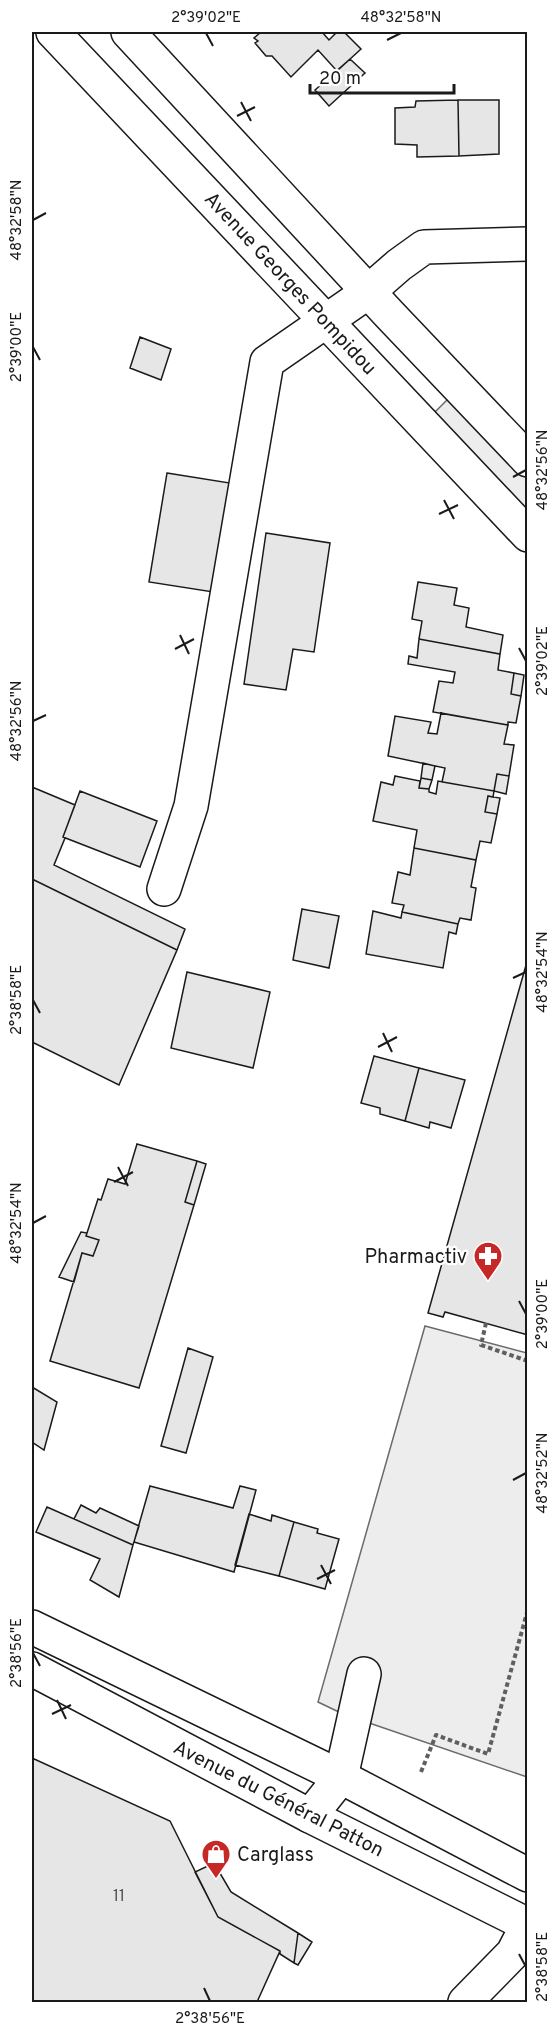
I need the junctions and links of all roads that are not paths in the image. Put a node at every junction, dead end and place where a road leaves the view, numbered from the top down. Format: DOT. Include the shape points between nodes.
graph roads {
  1 [pos="53,32"];
  2 [pos="129,32"];
  3 [pos="528,244"];
  4 [pos="369,291"];
  5 [pos="327,322"];
  6 [pos="528,460"];
  7 [pos="528,535"];
  8 [pos="164,889"];
  9 [pos="32,1627"];
  10 [pos="32,1669"];
  11 [pos="364,1674"];
  12 [pos="341,1777"];
  13 [pos="310,1816"];
  14 [pos="528,1875"];
  15 [pos="527,1925"];
  16 [pos="465,2002"];
  1 -- 5 [label="main road, Avenue Georges Pompidou"];
  2 -- 4 [label="main road"];
  3 -- 4 [label="main road" via="424,247"];
  4 -- 5 [label="main road"];
  4 -- 6 [label="main road"];
  5 -- 7 [label="main road, Avenue Georges Pompidou"];
  5 -- 8 [label="main road" via="267,362 191,806"];
  9 -- 12 [label="main road"];
  10 -- 13 [label="main road, Avenue du Général Patton"];
  11 -- 12 [label="main road"];
  12 -- 13 [label="main road"];
  12 -- 14 [label="main road"];
  13 -- 15 [label="main road, Avenue du Général Patton"];
  15 -- 16 [label="main road" via="513,1953"];
}
